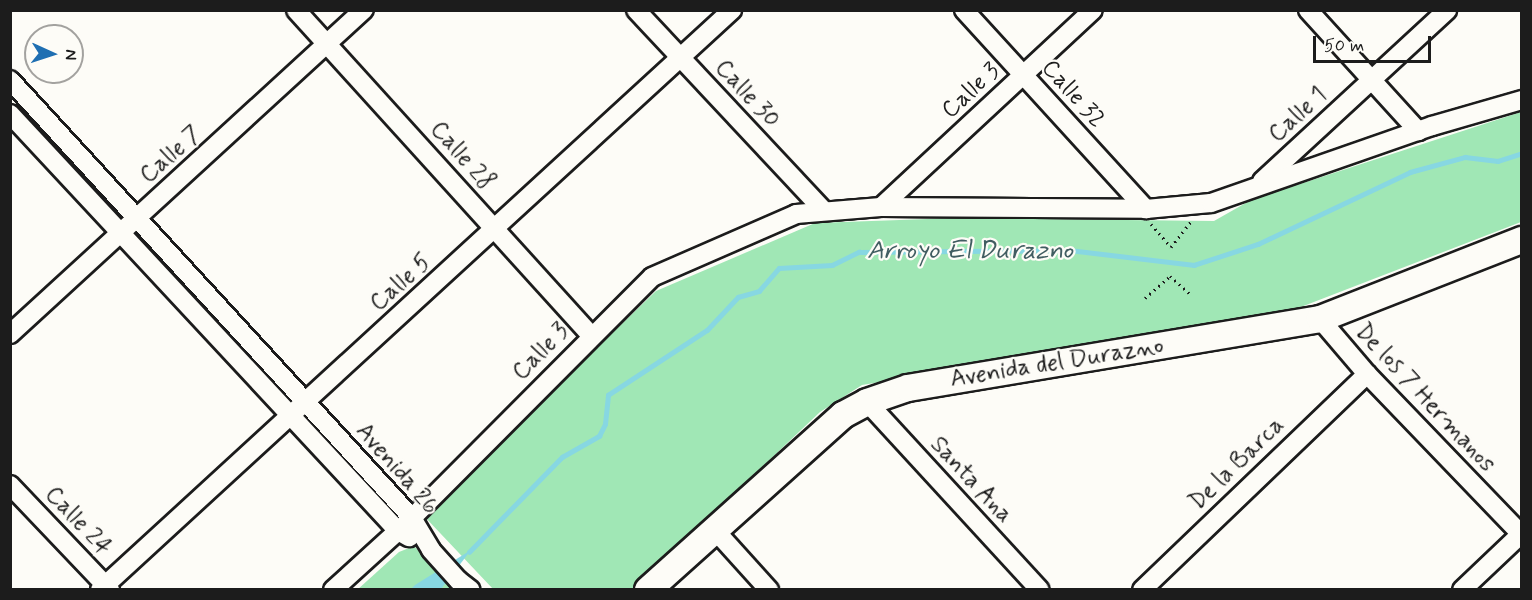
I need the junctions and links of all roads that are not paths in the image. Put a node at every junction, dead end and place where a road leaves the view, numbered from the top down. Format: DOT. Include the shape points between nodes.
graph roads {
  1 [pos="296,10"];
  2 [pos="363,10"];
  3 [pos="636,10"];
  4 [pos="732,10"];
  5 [pos="964,10"];
  6 [pos="1093,10"];
  7 [pos="1308,10"];
  8 [pos="1447,10"];
  9 [pos="328,44"];
  10 [pos="681,58"];
  11 [pos="1023,75"];
  12 [pos="10,80"];
  13 [pos="1372,80"];
  14 [pos="1521,100"];
  15 [pos="10,114"];
  16 [pos="1418,131"];
  17 [pos="1256,186"];
  18 [pos="881,207"];
  19 [pos="1147,209"];
  20 [pos="823,210"];
  21 [pos="137,218"];
  22 [pos="496,230"];
  23 [pos="121,233"];
  24 [pos="1521,240"];
  25 [pos="1320,319"];
  26 [pos="10,334"];
  27 [pos="591,335"];
  28 [pos="1366,374"];
  29 [pos="305,401"];
  30 [pos="867,402"];
  31 [pos="291,415"];
  32 [pos="10,485"];
  33 [pos="412,518"];
  34 [pos="713,528"];
  35 [pos="398,531"];
  36 [pos="1521,534"];
  37 [pos="431,550"];
  38 [pos="466,586"];
  39 [pos="105,588"];
  40 [pos="333,590"];
  41 [pos="648,590"];
  42 [pos="770,590"];
  43 [pos="1040,590"];
  44 [pos="1142,590"];
  45 [pos="1462,590"];
  1 -- 9 [label="street, Calle 28"];
  2 -- 9 [label="street, Calle 7"];
  3 -- 10 [label="street, Calle 30"];
  4 -- 10 [label="street, Calle 5"];
  5 -- 11 [label="street, Calle 32"];
  6 -- 11 [label="street, Calle 3"];
  7 -- 13 [label="street"];
  8 -- 13 [label="street, Calle 1"];
  9 -- 21 [label="street, Calle 7"];
  9 -- 22 [label="street, Calle 28"];
  10 -- 20 [label="street, Calle 30"];
  10 -- 22 [label="street, Calle 5"];
  11 -- 18 [label="street, Calle 3"];
  11 -- 19 [label="street, Calle 32"];
  12 -- 21 [label="street, Avenida 26"];
  13 -- 16 [label="street"];
  13 -- 17 [label="street, Calle 1"];
  14 -- 16 [label="street"];
  15 -- 23 [label="street, Avenida 26"];
  16 -- 17 [label="street"];
  17 -- 19 [label="street, Calle 1" via="1205,203"];
  18 -- 19 [label="street, Calle 1"];
  18 -- 20 [label="street, Calle 3"];
  20 -- 27 [label="street, Calle 3" via="796,214 652,277"];
  21 -- 23 [label="street, Calle 7"];
  21 -- 29 [label="street, Avenida 26"];
  22 -- 27 [label="street, Calle 28"];
  22 -- 29 [label="street, Calle 5"];
  23 -- 26 [label="street, Calle 7"];
  23 -- 31 [label="street, Avenida 26"];
  24 -- 25 [label="main road, Avenida del Durazno"];
  25 -- 28 [label="street, De los 7 Hermanos"];
  25 -- 30 [label="main road, Avenida del Durazno" via="908,388"];
  27 -- 33 [label="street, Calle 3"];
  28 -- 36 [label="street, De los 7 Hermanos"];
  28 -- 44 [label="street, De la Barca"];
  29 -- 31 [label="street, Calle 5"];
  29 -- 33 [label="street, Avenida 26"];
  30 -- 34 [label="main road, Avenida del Durazno" via="843,414"];
  30 -- 43 [label="street, Santa Ana"];
  31 -- 35 [label="street, Avenida 26"];
  31 -- 39 [label="street, Calle 5"];
  32 -- 39 [label="street, Calle 24"];
  33 -- 35 [label="street, Calle 3"];
  33 -- 37 [label="street, Avenida 26"];
  34 -- 41 [label="main road, Avenida del Durazno"];
  34 -- 42 [label="street"];
  35 -- 37 [label="street, Avenida 26"];
  35 -- 40 [label="street, Calle 3"];
  36 -- 45 [label="street"];
  37 -- 38 [label="street"];
}
